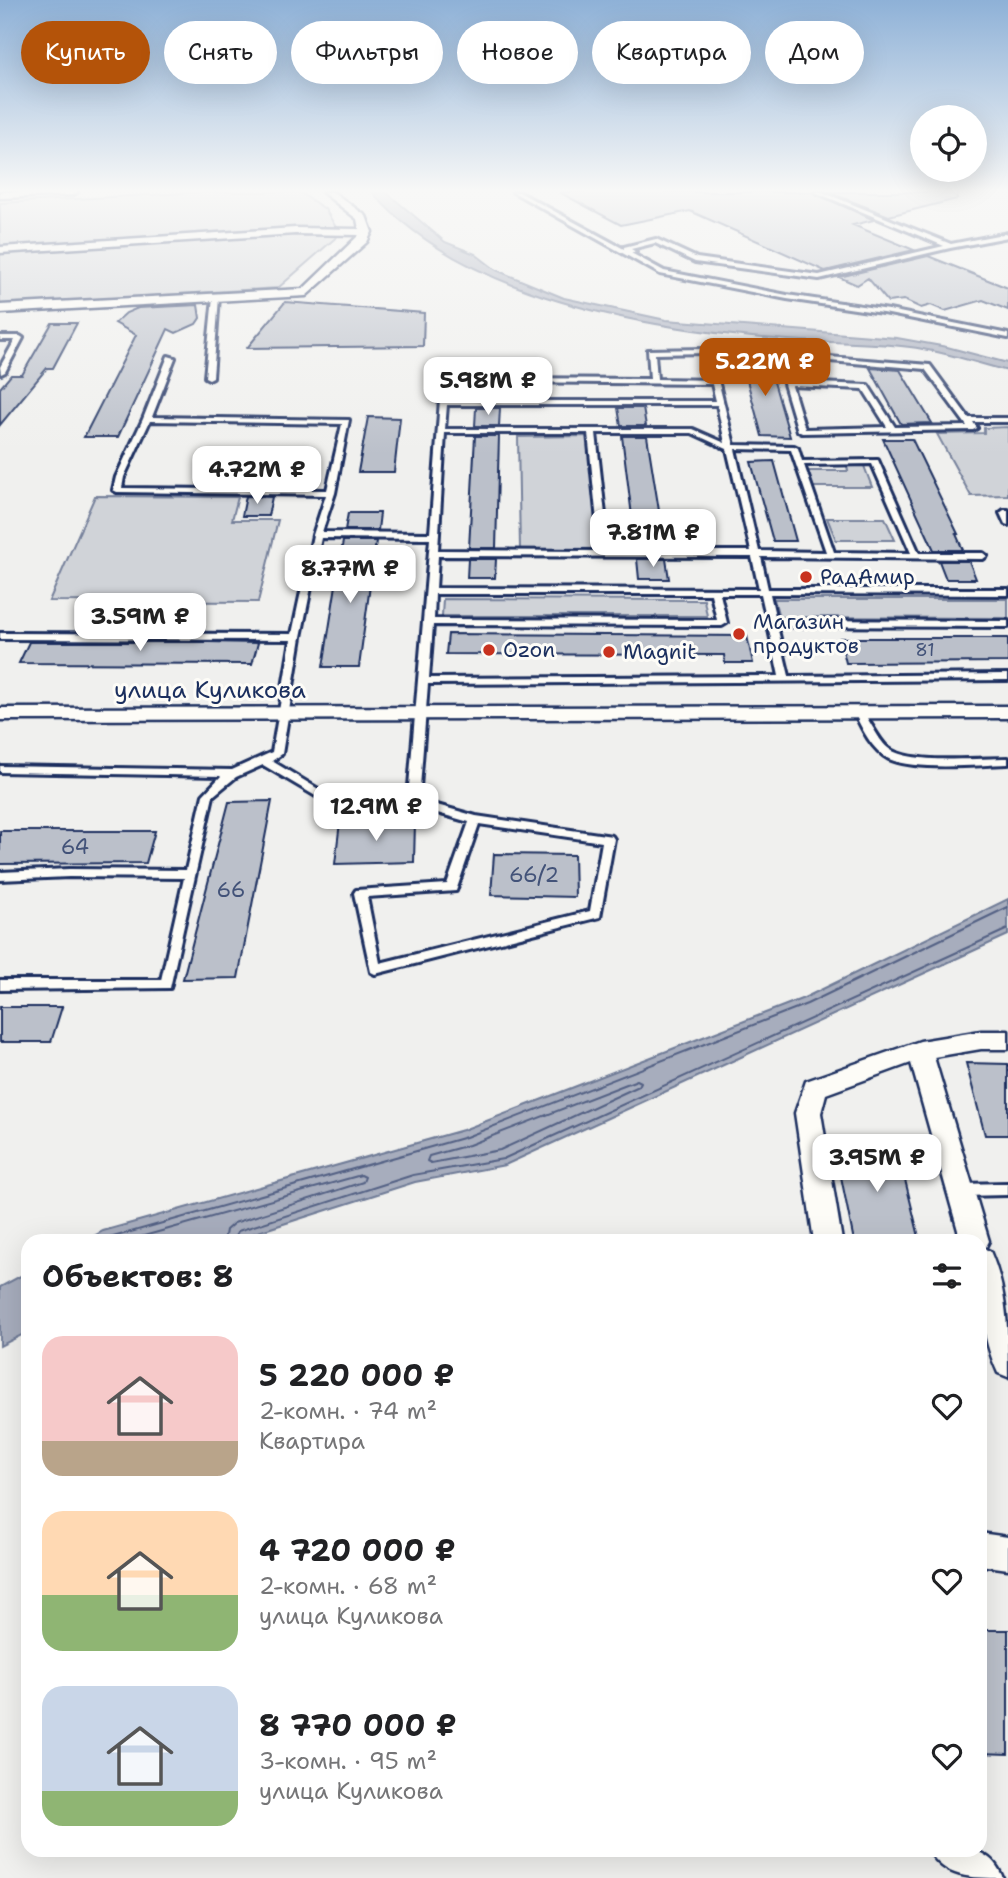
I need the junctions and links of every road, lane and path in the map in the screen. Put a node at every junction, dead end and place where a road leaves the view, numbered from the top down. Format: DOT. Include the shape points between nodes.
graph roads {
  1 [pos="320,280"];
  2 [pos="697,280"];
  3 [pos="306,292"];
  4 [pos="216,297"];
  5 [pos="0,309"];
  6 [pos="1008,336"];
  7 [pos="0,338"];
  8 [pos="791,356"];
  9 [pos="171,358"];
  10 [pos="0,372"];
  11 [pos="209,377"];
  12 [pos="654,382"];
  13 [pos="788,384"];
  14 [pos="443,395"];
  15 [pos="719,403"];
  16 [pos="147,419"];
  17 [pos="967,420"];
  18 [pos="1008,420"];
  19 [pos="892,429"];
  20 [pos="441,431"];
  21 [pos="592,431"];
  22 [pos="728,447"];
  23 [pos="799,463"];
  24 [pos="331,493"];
  25 [pos="1008,513"];
  26 [pos="1008,522"];
  27 [pos="317,535"];
  28 [pos="433,536"];
  29 [pos="432,553"];
  30 [pos="605,553"];
  31 [pos="754,554"];
  32 [pos="831,555"];
  33 [pos="916,555"];
  34 [pos="983,556"];
  35 [pos="429,591"];
  36 [pos="715,592"];
  37 [pos="763,592"];
  38 [pos="1008,592"];
  39 [pos="429,622"];
  40 [pos="770,623"];
  41 [pos="1008,624"];
  42 [pos="0,636"];
  43 [pos="296,637"];
  44 [pos="785,677"];
  45 [pos="1008,677"];
  46 [pos="424,681"];
  47 [pos="859,712"];
  48 [pos="1008,712"];
  49 [pos="420,713"];
  50 [pos="0,714"];
  51 [pos="283,714"];
  52 [pos="1008,761"];
  53 [pos="265,762"];
  54 [pos="0,769"];
  55 [pos="231,773"];
  56 [pos="413,802"];
  57 [pos="475,820"];
  58 [pos="189,874"];
  59 [pos="0,876"];
  60 [pos="0,985"];
  61 [pos="1008,1040"];
  62 [pos="919,1049"];
  63 [pos="1008,1189"];
  64 [pos="961,1190"];
  65 [pos="827,1234"];
  66 [pos="973,1234"];
  67 [pos="987,1286"];
  68 [pos="1008,1363"];
  69 [pos="987,1550"];
  70 [pos="1008,1553"];
  71 [pos="957,1857"];
  72 [pos="984,1878"];
  1 -- 3 [label="street"];
  2 -- 6 [label="lane"];
  3 -- 4 [label="street"];
  4 -- 5 [label="street"];
  4 -- 11 [label="lane"];
  7 -- 10 [label="lane" via="20,338"];
  8 -- 12 [label="lane" via="758,350 651,352"];
  8 -- 13 [label="lane"];
  8 -- 17 [label="lane" via="928,367"];
  9 -- 16 [label="lane"];
  12 -- 14 [label="lane" via="500,380"];
  12 -- 15 [label="lane" via="715,383"];
  13 -- 19 [label="lane" via="865,387"];
  13 -- 19 [label="lane" via="802,430"];
  14 -- 15 [label="lane"];
  14 -- 20 [label="lane"];
  15 -- 22 [label="lane"];
  16 -- 24 [label="lane" via="345,422"];
  16 -- 24 [label="lane" via="117,490"];
  17 -- 18 [label="lane"];
  17 -- 19 [label="lane" via="972,428"];
  20 -- 21 [label="lane"];
  20 -- 28 [label="lane"];
  21 -- 22 [label="lane" via="693,431"];
  21 -- 30 [label="lane"];
  22 -- 23 [label="lane" via="794,448"];
  22 -- 31 [label="lane"];
  23 -- 32 [label="lane"];
  23 -- 33 [label="lane" via="875,463"];
  24 -- 27 [label="lane"];
  25 -- 26 [label="lane" via="1004,513"];
  27 -- 28 [label="lane"];
  27 -- 43 [label="lane"];
  28 -- 29 [label="lane"];
  29 -- 30 [label="lane"];
  29 -- 35 [label="lane"];
  30 -- 31 [label="lane"];
  31 -- 32 [label="lane"];
  31 -- 37 [label="lane"];
  32 -- 33 [label="lane"];
  33 -- 34 [label="lane"];
  35 -- 36 [label="lane"];
  35 -- 39 [label="lane"];
  36 -- 37 [label="lane"];
  36 -- 39 [label="lane" via="722,623"];
  37 -- 38 [label="lane"];
  37 -- 40 [label="lane"];
  39 -- 46 [label="lane"];
  40 -- 41 [label="lane"];
  40 -- 44 [label="lane"];
  42 -- 43 [label="lane"];
  43 -- 51 [label="lane"];
  44 -- 45 [label="lane"];
  44 -- 46 [label="lane"];
  46 -- 49 [label="lane"];
  47 -- 48 [label="street, улица Куликова"];
  47 -- 49 [label="street, улица Куликова"];
  47 -- 52 [label="lane" via="870,736 893,757"];
  49 -- 51 [label="street, улица Куликова"];
  49 -- 56 [label="lane"];
  50 -- 51 [label="street, улица Куликова"];
  51 -- 53 [label="lane" via="277,754"];
  53 -- 55 [label="lane"];
  53 -- 56 [label="lane" via="328,799"];
  54 -- 55 [label="lane"];
  55 -- 58 [label="lane" via="208,795"];
  56 -- 57 [label="lane"];
  57 -- 57 [label="lane" via="607,839 596,914 375,969 360,893 452,888"];
  58 -- 59 [label="lane"];
  58 -- 60 [label="lane" via="166,985"];
  61 -- 62 [label="street"];
  62 -- 64 [label="street"];
  62 -- 65 [label="street" via="815,1088 808,1113"];
  63 -- 64 [label="lane"];
  64 -- 66 [label="street"];
  67 -- 68 [label="street"];
  69 -- 70 [label="street"];
  71 -- 72 [label="street"];
}
